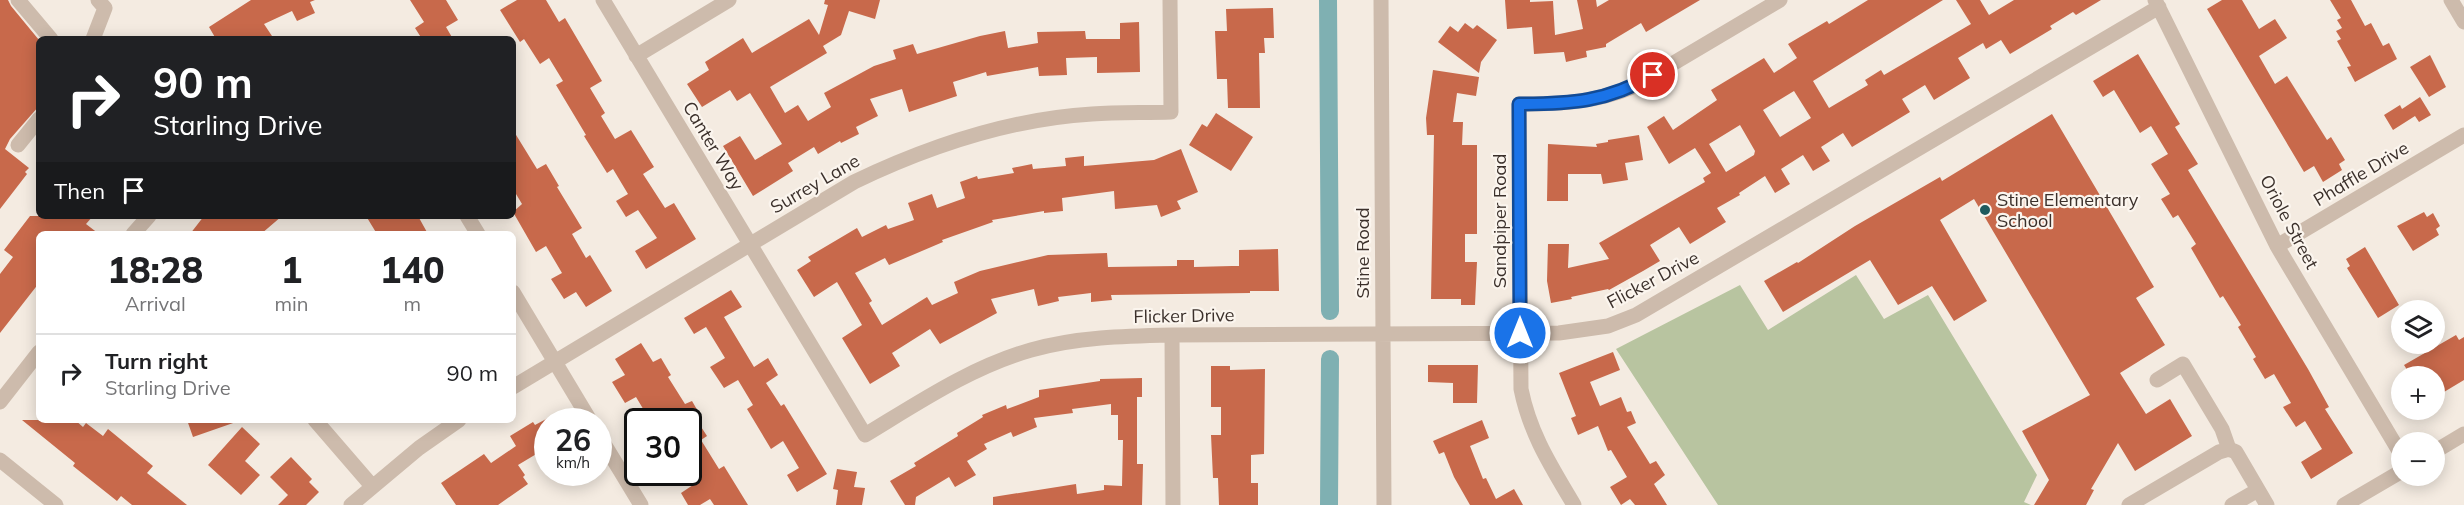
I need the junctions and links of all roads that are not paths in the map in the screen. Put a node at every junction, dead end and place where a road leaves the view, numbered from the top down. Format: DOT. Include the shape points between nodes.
graph roads {
  1 [pos="18,0"];
  2 [pos="603,0"];
  3 [pos="729,0"];
  4 [pos="1170,0"];
  5 [pos="1381,0"];
  6 [pos="1780,0"];
  7 [pos="2451,0"];
  8 [pos="2157,3"];
  9 [pos="102,4"];
  10 [pos="2464,22"];
  11 [pos="48,36"];
  12 [pos="94,36"];
  13 [pos="636,56"];
  14 [pos="36,122"];
  15 [pos="2464,135"];
  16 [pos="18,146"];
  17 [pos="146,219"];
  18 [pos="136,231"];
  19 [pos="750,244"];
  20 [pos="2277,246"];
  21 [pos="516,297"];
  22 [pos="1520,333"];
  23 [pos="1383,334"];
  24 [pos="1172,335"];
  25 [pos="36,356"];
  26 [pos="555,361"];
  27 [pos="2157,380"];
  28 [pos="516,385"];
  29 [pos="0,402"];
  30 [pos="583,408"];
  31 [pos="318,423"];
  32 [pos="455,423"];
  33 [pos="2464,434"];
  34 [pos="865,435"];
  35 [pos="2391,438"];
  36 [pos="2445,445"];
  37 [pos="2229,449"];
  38 [pos="612,457"];
  39 [pos="0,460"];
  40 [pos="2391,477"];
  41 [pos="372,486"];
  42 [pos="2258,490"];
  43 [pos="56,505"];
  44 [pos="351,505"];
  45 [pos="641,505"];
  46 [pos="1173,505"];
  47 [pos="1384,505"];
  48 [pos="1574,505"];
  49 [pos="2129,505"];
  50 [pos="2232,505"];
  51 [pos="2267,505"];
  52 [pos="2344,505"];
  1 -- 11 [label="street"];
  2 -- 13 [label="street, Canter Way"];
  3 -- 13 [label="street"];
  4 -- 19 [label="street, Surrey Lane" via="1171,112 1040,120 940,145 854,182"];
  5 -- 23 [label="street, Stine Road"];
  6 -- 22 [label="street, Sandpiper Road" via="1635,86 1585,102 1519,104"];
  7 -- 10 [label="street"];
  8 -- 20 [label="street, Oriole Street"];
  8 -- 22 [label="street, Flicker Drive" via="1636,315 1578,332"];
  9 -- 12 [label="street"];
  13 -- 19 [label="street, Canter Way"];
  14 -- 16 [label="street"];
  15 -- 20 [label="street, Phaffle Drive"];
  17 -- 18 [label="street"];
  19 -- 26 [label="street, Surrey Lane"];
  19 -- 34 [label="street, Canter Way"];
  20 -- 35 [label="street, Oriole Street"];
  21 -- 26 [label="street"];
  22 -- 23 [label="street, Flicker Drive"];
  22 -- 48 [label="street, Sandpiper Road" via="1521,389 1527,416"];
  23 -- 24 [label="street, Flicker Drive"];
  23 -- 47 [label="street, Stine Road"];
  24 -- 34 [label="street, Flicker Drive" via="1108,336 1031,350 958,379"];
  24 -- 46 [label="street"];
  25 -- 29 [label="street"];
  26 -- 28 [label="street, Surrey Lane"];
  26 -- 30 [label="street"];
  27 -- 37 [label="street" via="2183,364 2222,429"];
  31 -- 41 [label="street"];
  32 -- 41 [label="street"];
  33 -- 36 [label="street"];
  37 -- 42 [label="street" via="2236,452"];
  37 -- 49 [label="street"];
  38 -- 45 [label="street"];
  39 -- 43 [label="street"];
  40 -- 52 [label="street"];
  41 -- 44 [label="street"];
  42 -- 50 [label="street"];
  42 -- 51 [label="street"];
}
